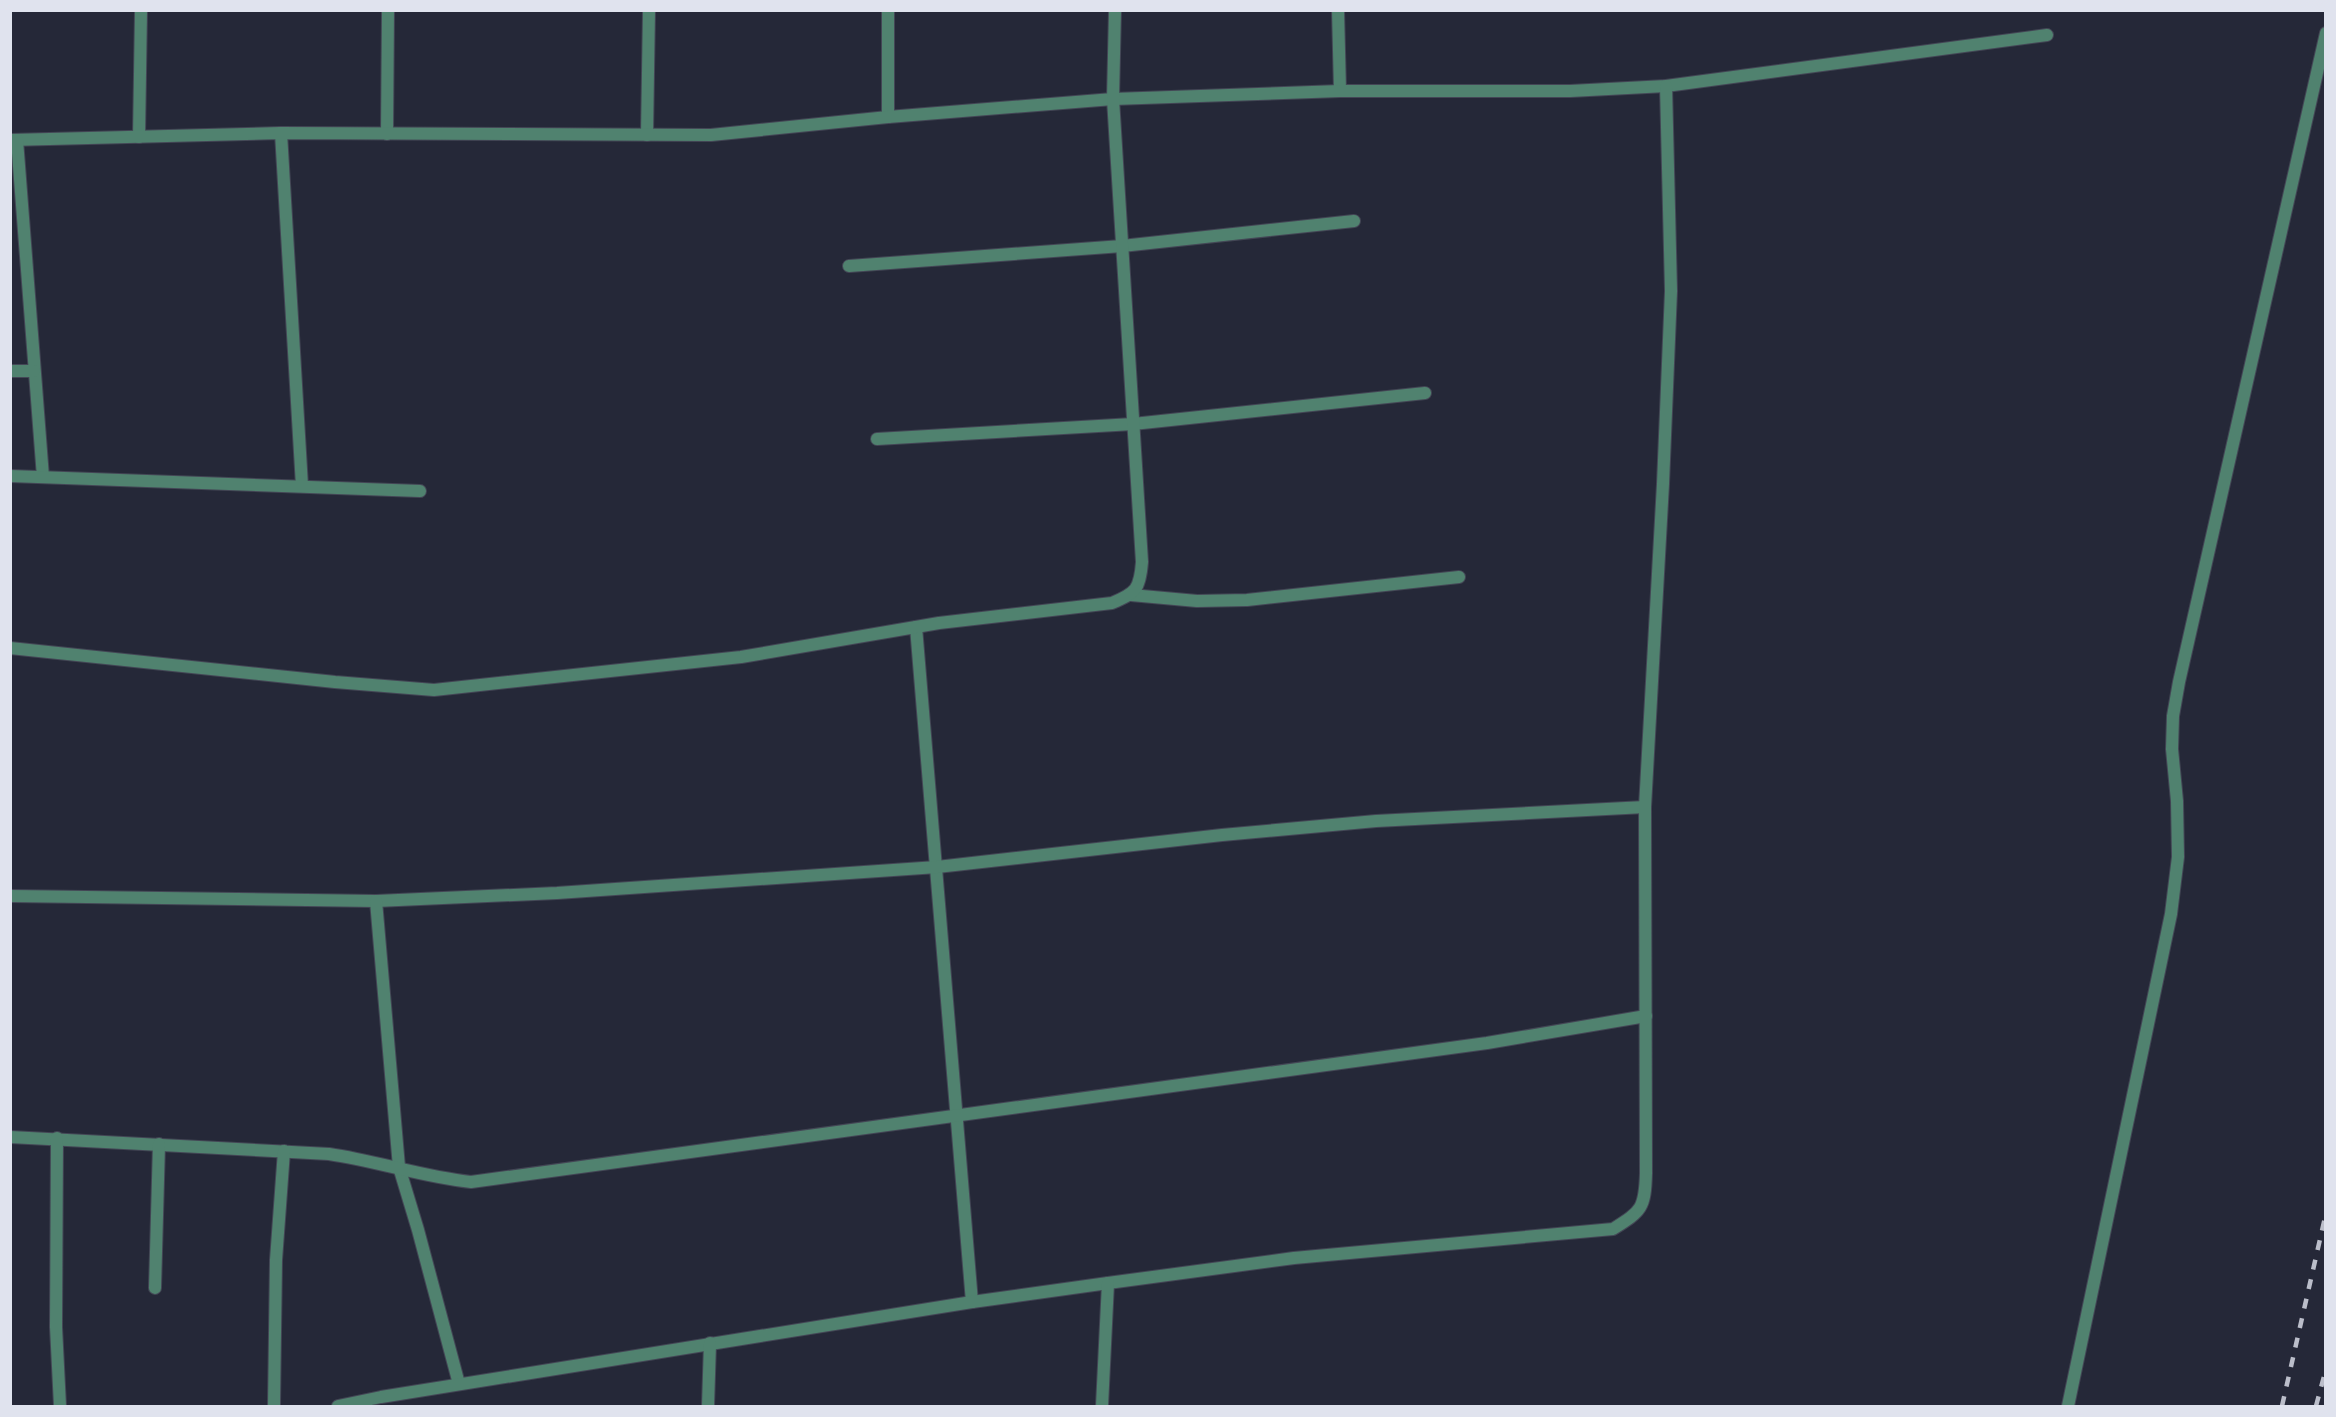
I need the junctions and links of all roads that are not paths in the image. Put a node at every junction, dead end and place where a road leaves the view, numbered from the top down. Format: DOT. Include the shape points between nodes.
graph roads {
  1 [pos="141,10"];
  2 [pos="388,10"];
  3 [pos="649,10"];
  4 [pos="888,10"];
  5 [pos="1115,10"];
  6 [pos="1338,10"];
  7 [pos="2325,33"];
  8 [pos="2047,34"];
  9 [pos="1666,86"];
  10 [pos="1340,91"];
  11 [pos="1113,99"];
  12 [pos="888,117"];
  13 [pos="281,133"];
  14 [pos="387,134"];
  15 [pos="647,135"];
  16 [pos="138,137"];
  17 [pos="14,140"];
  18 [pos="1354,221"];
  19 [pos="1122,246"];
  20 [pos="849,266"];
  21 [pos="10,371"];
  22 [pos="34,371"];
  23 [pos="1425,393"];
  24 [pos="1133,424"];
  25 [pos="877,439"];
  26 [pos="10,476"];
  27 [pos="43,477"];
  28 [pos="302,486"];
  29 [pos="420,490"];
  30 [pos="1459,577"];
  31 [pos="1131,595"];
  32 [pos="916,627"];
  33 [pos="10,648"];
  34 [pos="1645,807"];
  35 [pos="938,867"];
  36 [pos="10,896"];
  37 [pos="376,900"];
  38 [pos="1646,1016"];
  39 [pos="957,1116"];
  40 [pos="10,1137"];
  41 [pos="57,1138"];
  42 [pos="159,1144"];
  43 [pos="284,1151"];
  44 [pos="399,1167"];
  45 [pos="1108,1283"];
  46 [pos="155,1288"];
  47 [pos="972,1302"];
  48 [pos="710,1343"];
  49 [pos="459,1384"];
  50 [pos="60,1407"];
  51 [pos="274,1407"];
  52 [pos="338,1407"];
  53 [pos="708,1407"];
  54 [pos="1102,1407"];
  55 [pos="2068,1407"];
  1 -- 16 [label="street"];
  2 -- 14 [label="street"];
  3 -- 15 [label="street"];
  4 -- 12 [label="street"];
  5 -- 11 [label="street"];
  6 -- 10 [label="street"];
  7 -- 55 [label="street" via="2179,682 2172,749 2178,857 2170,914"];
  8 -- 9 [label="street"];
  9 -- 10 [label="street" via="1570,91"];
  9 -- 34 [label="street" via="1670,303"];
  10 -- 11 [label="street"];
  11 -- 12 [label="street"];
  11 -- 19 [label="street"];
  12 -- 15 [label="street" via="711,135"];
  13 -- 14 [label="street"];
  13 -- 16 [label="street"];
  13 -- 28 [label="street"];
  14 -- 15 [label="street"];
  16 -- 17 [label="street"];
  17 -- 22 [label="street"];
  18 -- 19 [label="street"];
  19 -- 20 [label="street"];
  19 -- 24 [label="street"];
  21 -- 22 [label="street"];
  22 -- 27 [label="street"];
  23 -- 24 [label="street"];
  24 -- 25 [label="street"];
  24 -- 31 [label="street" via="1142,562 1140,579"];
  26 -- 27 [label="street"];
  27 -- 28 [label="street"];
  28 -- 29 [label="street"];
  30 -- 31 [label="street" via="1247,600 1197,601"];
  31 -- 32 [label="street" via="1112,603"];
  32 -- 33 [label="street" via="741,657 434,690"];
  32 -- 35 [label="street"];
  34 -- 35 [label="street" via="1376,821"];
  34 -- 38 [label="street"];
  35 -- 37 [label="street" via="558,893"];
  35 -- 39 [label="street"];
  36 -- 37 [label="street"];
  37 -- 44 [label="street"];
  38 -- 39 [label="street"];
  38 -- 45 [label="street" via="1645,1198 1633,1216 1612,1229 1294,1258"];
  39 -- 44 [label="street" via="471,1182"];
  39 -- 47 [label="street"];
  40 -- 41 [label="street"];
  41 -- 42 [label="street"];
  41 -- 50 [label="street" via="56,1327"];
  42 -- 43 [label="street"];
  42 -- 46 [label="street"];
  43 -- 44 [label="street" via="329,1154"];
  43 -- 51 [label="street" via="276,1260"];
  44 -- 49 [label="street"];
  45 -- 47 [label="street"];
  45 -- 54 [label="street"];
  47 -- 48 [label="street"];
  48 -- 49 [label="street"];
  48 -- 53 [label="street"];
  49 -- 52 [label="street"];
}
